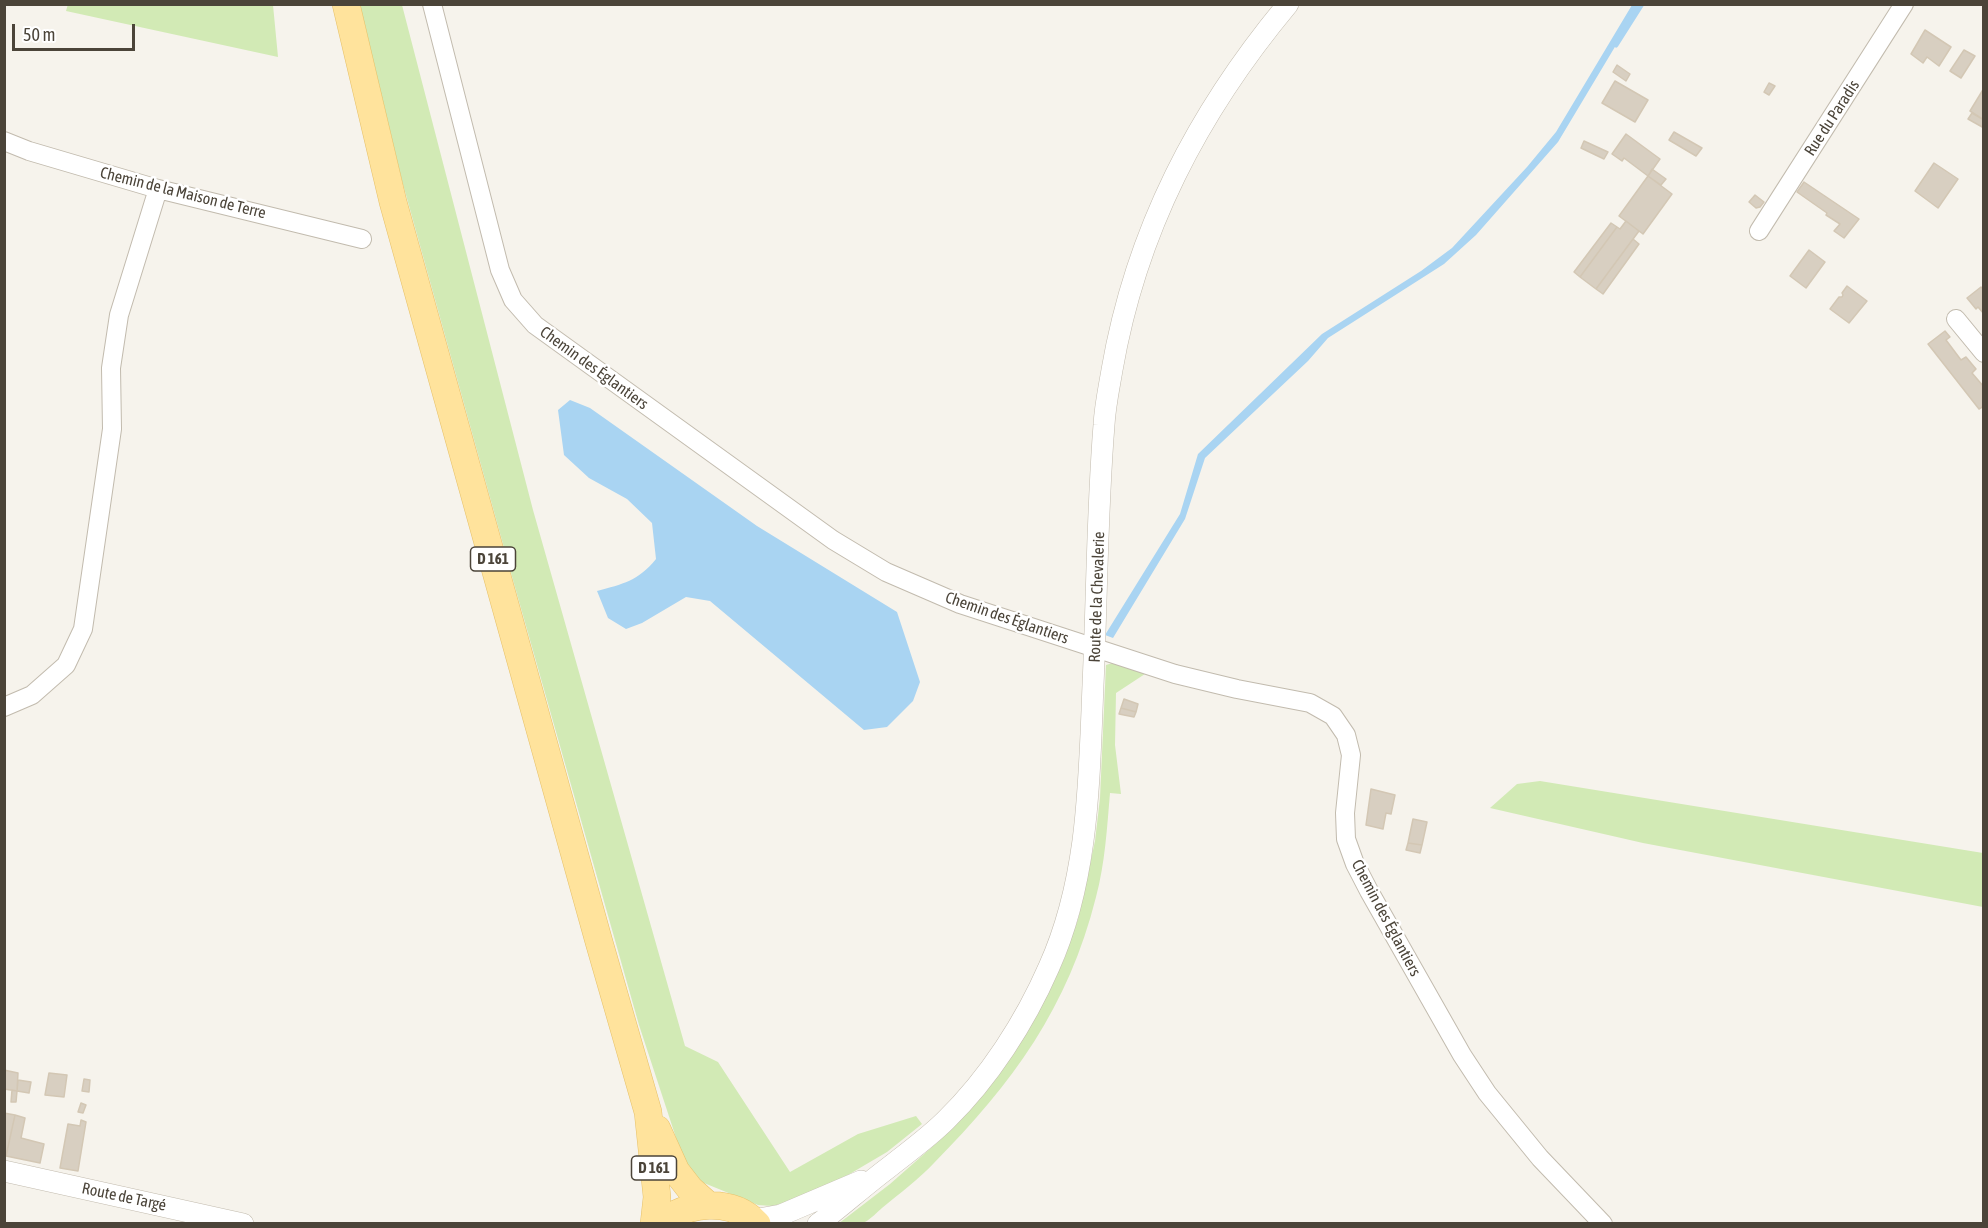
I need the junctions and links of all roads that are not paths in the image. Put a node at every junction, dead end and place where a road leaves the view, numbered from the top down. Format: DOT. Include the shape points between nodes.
graph roads {
  1 [pos="346,4"];
  2 [pos="432,4"];
  3 [pos="1288,4"];
  4 [pos="1904,4"];
  5 [pos="4,141"];
  6 [pos="158,189"];
  7 [pos="1760,231"];
  8 [pos="362,239"];
  9 [pos="1956,319"];
  10 [pos="1983,353"];
  11 [pos="1095,647"];
  12 [pos="4,707"];
  13 [pos="648,1112"];
  14 [pos="886,1169"];
  15 [pos="4,1171"];
  16 [pos="708,1205"];
  17 [pos="231,1222"];
  18 [pos="755,1222"];
  19 [pos="654,1224"];
  20 [pos="660,1224"];
  21 [pos="818,1224"];
  22 [pos="1603,1224"];
  1 -- 13 [label="main road, D 161" via="393,202"];
  2 -- 11 [label="street, Chemin des Églantiers" via="500,270 513,300 535,325 833,540 886,573 960,604"];
  3 -- 11 [label="street, Route de la Chevalerie" via="1235,72 1207,116 1171,181 1140,258 1117,344 1104,422"];
  4 -- 7 [label="street, Rue du Paradis"];
  5 -- 6 [label="street, Chemin de la Maison de Terre"];
  6 -- 8 [label="street, Chemin de la Maison de Terre"];
  6 -- 12 [label="street" via="119,315 111,368 112,429 83,629 66,665 32,695"];
  9 -- 10 [label="street"];
  11 -- 14 [label="street, Route de la Chevalerie" via="1086,832 1062,936 1033,1000 992,1066 947,1120"];
  11 -- 22 [label="street, Chemin des Églantiers" via="1185,676 1310,703 1333,716 1346,735 1351,755 1346,839 1369,891 1462,1055 1488,1093 1540,1158"];
  13 -- 16 [label="main road, D 161" via="676,1171"];
  13 -- 19 [label="main road, D 161" via="657,1197"];
  14 -- 18 [label="street, Route de la Chevalerie" via="845,1189"];
  14 -- 21 [label="street, Route de la Chevalerie"];
  15 -- 17 [label="street, Route de Targé"];
  16 -- 18 [label="main road" via="732,1209"];
  16 -- 20 [label="main road" via="688,1208"];
}
